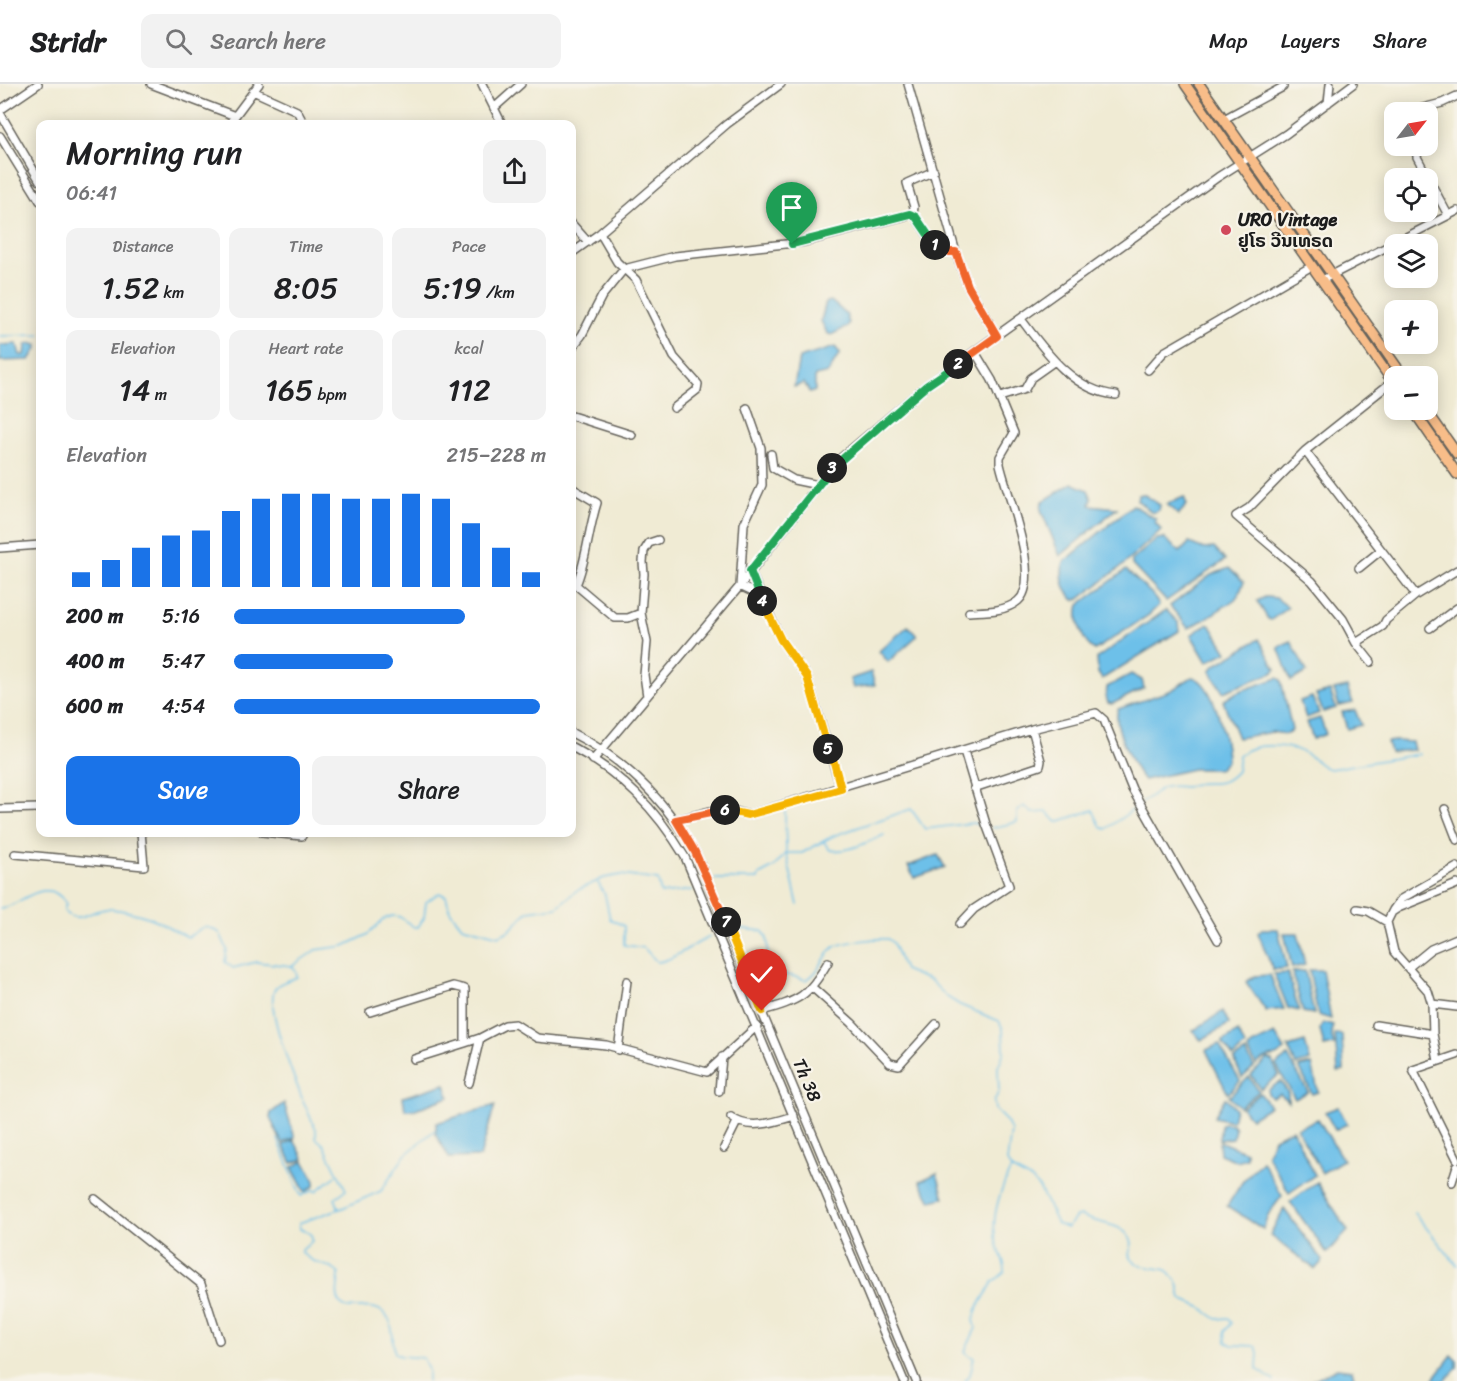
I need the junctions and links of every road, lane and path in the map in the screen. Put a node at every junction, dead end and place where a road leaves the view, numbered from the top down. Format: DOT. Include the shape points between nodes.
graph roads {
  1 [pos="38,84"];
  2 [pos="151,84"];
  3 [pos="259,84"];
  4 [pos="482,84"];
  5 [pos="521,84"];
  6 [pos="781,84"];
  7 [pos="908,84"];
  8 [pos="1185,84"];
  9 [pos="1199,84"];
  10 [pos="1330,84"];
  11 [pos="1353,84"];
  12 [pos="1283,87"];
  13 [pos="253,91"];
  14 [pos="1457,96"];
  15 [pos="1328,103"];
  16 [pos="1438,104"];
  17 [pos="494,108"];
  18 [pos="0,112"];
  19 [pos="235,116"];
  20 [pos="1224,119"];
  21 [pos="232,120"];
  22 [pos="302,120"];
  23 [pos="500,120"];
  24 [pos="3,127"];
  25 [pos="0,136"];
  26 [pos="1417,156"];
  27 [pos="1250,157"];
  28 [pos="1240,163"];
  29 [pos="934,171"];
  30 [pos="36,175"];
  31 [pos="36,194"];
  32 [pos="1457,211"];
  33 [pos="913,214"];
  34 [pos="1448,215"];
  35 [pos="576,228"];
  36 [pos="600,233"];
  37 [pos="588,242"];
  38 [pos="576,250"];
  39 [pos="956,252"];
  40 [pos="1312,266"];
  41 [pos="624,269"];
  42 [pos="1331,274"];
  43 [pos="1322,280"];
  44 [pos="1021,319"];
  45 [pos="997,336"];
  46 [pos="576,343"];
  47 [pos="975,352"];
  48 [pos="1055,361"];
  49 [pos="1396,366"];
  50 [pos="1384,369"];
  51 [pos="1148,370"];
  52 [pos="1384,391"];
  53 [pos="1116,395"];
  54 [pos="1000,398"];
  55 [pos="674,408"];
  56 [pos="747,408"];
  57 [pos="576,417"];
  58 [pos="1420,420"];
  59 [pos="1433,420"];
  60 [pos="632,435"];
  61 [pos="1305,451"];
  62 [pos="771,454"];
  63 [pos="1457,454"];
  64 [pos="1457,474"];
  65 [pos="818,485"];
  66 [pos="576,490"];
  67 [pos="658,540"];
  68 [pos="36,545"];
  69 [pos="0,548"];
  70 [pos="1380,551"];
  71 [pos="1359,568"];
  72 [pos="1457,570"];
  73 [pos="750,571"];
  74 [pos="576,581"];
  75 [pos="740,586"];
  76 [pos="576,587"];
  77 [pos="759,595"];
  78 [pos="1416,595"];
  79 [pos="1457,608"];
  80 [pos="969,612"];
  81 [pos="641,613"];
  82 [pos="1430,628"];
  83 [pos="1356,643"];
  84 [pos="1371,662"];
  85 [pos="646,696"];
  86 [pos="1032,729"];
  87 [pos="576,735"];
  88 [pos="601,750"];
  89 [pos="964,751"];
  90 [pos="576,752"];
  91 [pos="593,760"];
  92 [pos="974,788"];
  93 [pos="841,789"];
  94 [pos="36,808"];
  95 [pos="0,809"];
  96 [pos="1445,809"];
  97 [pos="676,820"];
  98 [pos="141,837"];
  99 [pos="1457,840"];
  100 [pos="15,854"];
  101 [pos="1457,867"];
  102 [pos="1457,884"];
  103 [pos="1357,909"];
  104 [pos="1392,912"];
  105 [pos="1387,922"];
  106 [pos="960,924"];
  107 [pos="1457,938"];
  108 [pos="1218,940"];
  109 [pos="828,962"];
  110 [pos="1409,967"];
  111 [pos="748,976"];
  112 [pos="738,978"];
  113 [pos="627,981"];
  114 [pos="813,988"];
  115 [pos="1432,1004"];
  116 [pos="1457,1007"];
  117 [pos="762,1011"];
  118 [pos="370,1012"];
  119 [pos="936,1024"];
  120 [pos="1376,1025"];
  121 [pos="757,1026"];
  122 [pos="1433,1034"];
  123 [pos="480,1038"];
  124 [pos="465,1043"];
  125 [pos="618,1050"];
  126 [pos="1457,1055"];
  127 [pos="722,1057"];
  128 [pos="414,1059"];
  129 [pos="1438,1061"];
  130 [pos="469,1083"];
  131 [pos="719,1091"];
  132 [pos="794,1116"];
  133 [pos="724,1148"];
  134 [pos="1457,1159"];
  135 [pos="1457,1166"];
  136 [pos="1452,1182"];
  137 [pos="95,1199"];
  138 [pos="886,1308"];
  139 [pos="876,1312"];
  140 [pos="219,1340"];
  141 [pos="904,1381"];
  142 [pos="916,1381"];
  1 -- 18 [label="street"];
  2 -- 19 [label="street"];
  3 -- 13 [label="street"];
  4 -- 17 [label="street"];
  5 -- 17 [label="street"];
  6 -- 36 [label="street" via="665,174"];
  7 -- 29 [label="street"];
  8 -- 28 [label="highway"];
  9 -- 20 [label="highway"];
  10 -- 15 [label="street"];
  11 -- 15 [label="street"];
  12 -- 20 [label="street"];
  13 -- 19 [label="street"];
  13 -- 22 [label="street" via="297,111"];
  14 -- 16 [label="street"];
  15 -- 27 [label="street"];
  17 -- 23 [label="street"];
  18 -- 24 [label="street"];
  19 -- 21 [label="street"];
  20 -- 27 [label="highway"];
  24 -- 30 [label="street"];
  25 -- 31 [label="street"];
  26 -- 34 [label="street"];
  27 -- 28 [label="street"];
  27 -- 42 [label="highway"];
  28 -- 40 [label="highway"];
  28 -- 44 [label="street"];
  29 -- 33 [label="street" via="907,183"];
  29 -- 39 [label="street"];
  32 -- 34 [label="street"];
  33 -- 39 [label="street" via="933,243 946,252"];
  33 -- 41 [label="street" via="804,242 675,256"];
  34 -- 42 [label="street"];
  35 -- 37 [label="street"];
  36 -- 37 [label="street"];
  36 -- 41 [label="street"];
  37 -- 38 [label="street"];
  39 -- 45 [label="street" via="968,286"];
  40 -- 43 [label="highway"];
  40 -- 51 [label="street" via="1164,352"];
  41 -- 46 [label="street" via="602,296"];
  41 -- 55 [label="street" via="636,280 674,357 698,384 697,390"];
  42 -- 43 [label="street"];
  42 -- 49 [label="highway"];
  43 -- 50 [label="highway"];
  44 -- 45 [label="street"];
  44 -- 48 [label="street"];
  45 -- 47 [label="street"];
  47 -- 54 [label="street"];
  47 -- 65 [label="street" via="877,427 835,464"];
  48 -- 53 [label="street" via="1068,375 1100,392"];
  48 -- 54 [label="street" via="1031,378 1025,389"];
  52 -- 61 [label="street"];
  54 -- 80 [label="street" via="1014,437 999,464 1025,557 1027,585 1018,601 1009,607"];
  56 -- 75 [label="street" via="761,448 762,485 744,524"];
  57 -- 60 [label="street"];
  58 -- 64 [label="highway"];
  59 -- 63 [label="highway"];
  61 -- 70 [label="street"];
  61 -- 83 [label="street" via="1249,508 1236,516 1312,580 1343,619"];
  62 -- 65 [label="street" via="773,468 794,480"];
  65 -- 73 [label="street"];
  66 -- 74 [label="street" via="597,503 583,553 585,564"];
  67 -- 81 [label="street" via="644,551"];
  68 -- 69 [label="street"];
  70 -- 71 [label="street"];
  70 -- 78 [label="street"];
  72 -- 78 [label="street"];
  73 -- 75 [label="street"];
  73 -- 77 [label="street"];
  75 -- 77 [label="street"];
  75 -- 85 [label="street"];
  76 -- 81 [label="street" via="615,618"];
  77 -- 93 [label="street" via="781,640 807,677"];
  78 -- 83 [label="street" via="1383,626"];
  79 -- 82 [label="street"];
  81 -- 85 [label="street" via="647,642"];
  83 -- 84 [label="street"];
  85 -- 88 [label="street"];
  86 -- 89 [label="street"];
  86 -- 92 [label="street" via="1040,766"];
  86 -- 108 [label="street" via="1090,712 1101,715 1141,803"];
  87 -- 88 [label="street, Th 38"];
  88 -- 91 [label="street"];
  88 -- 97 [label="street, Th 38" via="647,786"];
  89 -- 92 [label="street"];
  89 -- 93 [label="street"];
  90 -- 91 [label="street, Th 38"];
  91 -- 112 [label="street, Th 38" via="638,793 667,828 697,884"];
  92 -- 106 [label="street" via="1009,886 974,909"];
  93 -- 97 [label="street" via="748,815 732,810 710,811"];
  94 -- 95 [label="street"];
  96 -- 99 [label="street"];
  97 -- 111 [label="street, Th 38" via="708,879"];
  98 -- 100 [label="street" via="144,866"];
  101 -- 104 [label="street" via="1401,899"];
  102 -- 104 [label="street"];
  103 -- 105 [label="street"];
  104 -- 105 [label="street"];
  105 -- 110 [label="street" via="1394,952"];
  107 -- 110 [label="street" via="1431,949"];
  109 -- 114 [label="street"];
  110 -- 115 [label="street"];
  111 -- 112 [label="street"];
  111 -- 117 [label="street, Th 38"];
  112 -- 121 [label="street, Th 38"];
  113 -- 125 [label="street"];
  114 -- 117 [label="street" via="789,1003"];
  114 -- 119 [label="street" via="890,1063 898,1065"];
  115 -- 116 [label="street"];
  115 -- 122 [label="street"];
  117 -- 138 [label="street, Th 38"];
  118 -- 124 [label="street" via="453,986 462,987"];
  120 -- 122 [label="street"];
  121 -- 127 [label="street"];
  121 -- 132 [label="street, Th 38"];
  122 -- 129 [label="street"];
  123 -- 124 [label="street"];
  123 -- 125 [label="street" via="514,1024 537,1038 600,1044"];
  123 -- 130 [label="street"];
  124 -- 128 [label="street"];
  125 -- 127 [label="street" via="707,1072"];
  126 -- 129 [label="street"];
  127 -- 131 [label="street"];
  129 -- 134 [label="street" via="1416,1067 1413,1074"];
  132 -- 133 [label="street" via="757,1125 734,1119"];
  132 -- 139 [label="street, Th 38"];
  135 -- 136 [label="street"];
  137 -- 140 [label="street" via="201,1284"];
  138 -- 139 [label="street"];
  138 -- 142 [label="street, Th 38"];
  139 -- 141 [label="street, Th 38"];
}
